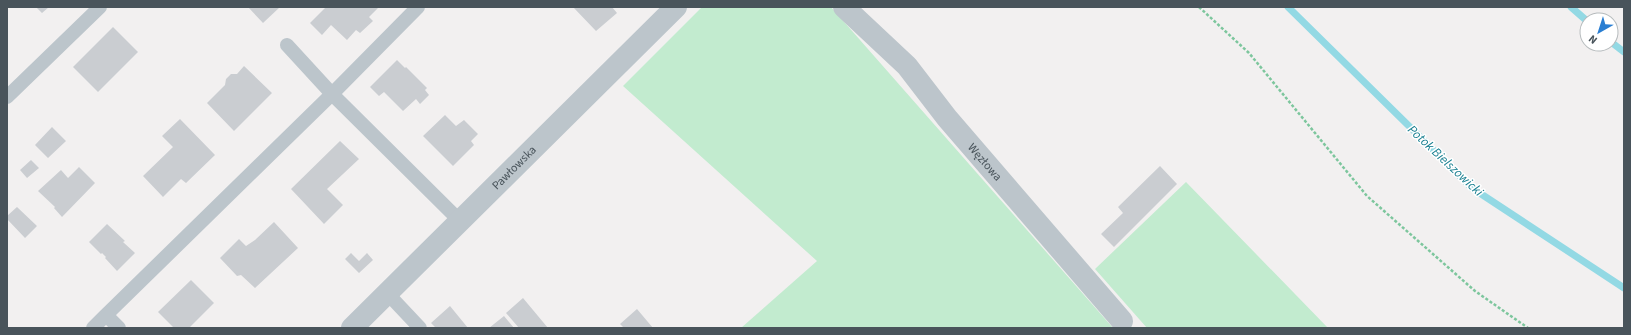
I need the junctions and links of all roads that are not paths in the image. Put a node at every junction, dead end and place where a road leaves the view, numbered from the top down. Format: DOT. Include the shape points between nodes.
graph roads {
  1 [pos="100,7"];
  2 [pos="418,7"];
  3 [pos="844,7"];
  4 [pos="672,9"];
  5 [pos="287,45"];
  6 [pos="332,94"];
  7 [pos="7,97"];
  8 [pos="460,221"];
  9 [pos="388,294"];
  10 [pos="106,315"];
  11 [pos="1122,321"];
  12 [pos="93,328"];
  13 [pos="119,328"];
  14 [pos="352,328"];
  15 [pos="420,328"];
  1 -- 7 [label="lane"];
  2 -- 6 [label="lane"];
  3 -- 11 [label="street, Węzłowa" via="907,66 947,118"];
  4 -- 8 [label="street, Pawłowska"];
  5 -- 6 [label="lane"];
  6 -- 8 [label="lane"];
  6 -- 10 [label="lane"];
  8 -- 9 [label="street, Pawłowska"];
  9 -- 14 [label="street, Pawłowska"];
  9 -- 15 [label="lane"];
  10 -- 12 [label="lane"];
  10 -- 13 [label="lane"];
}
